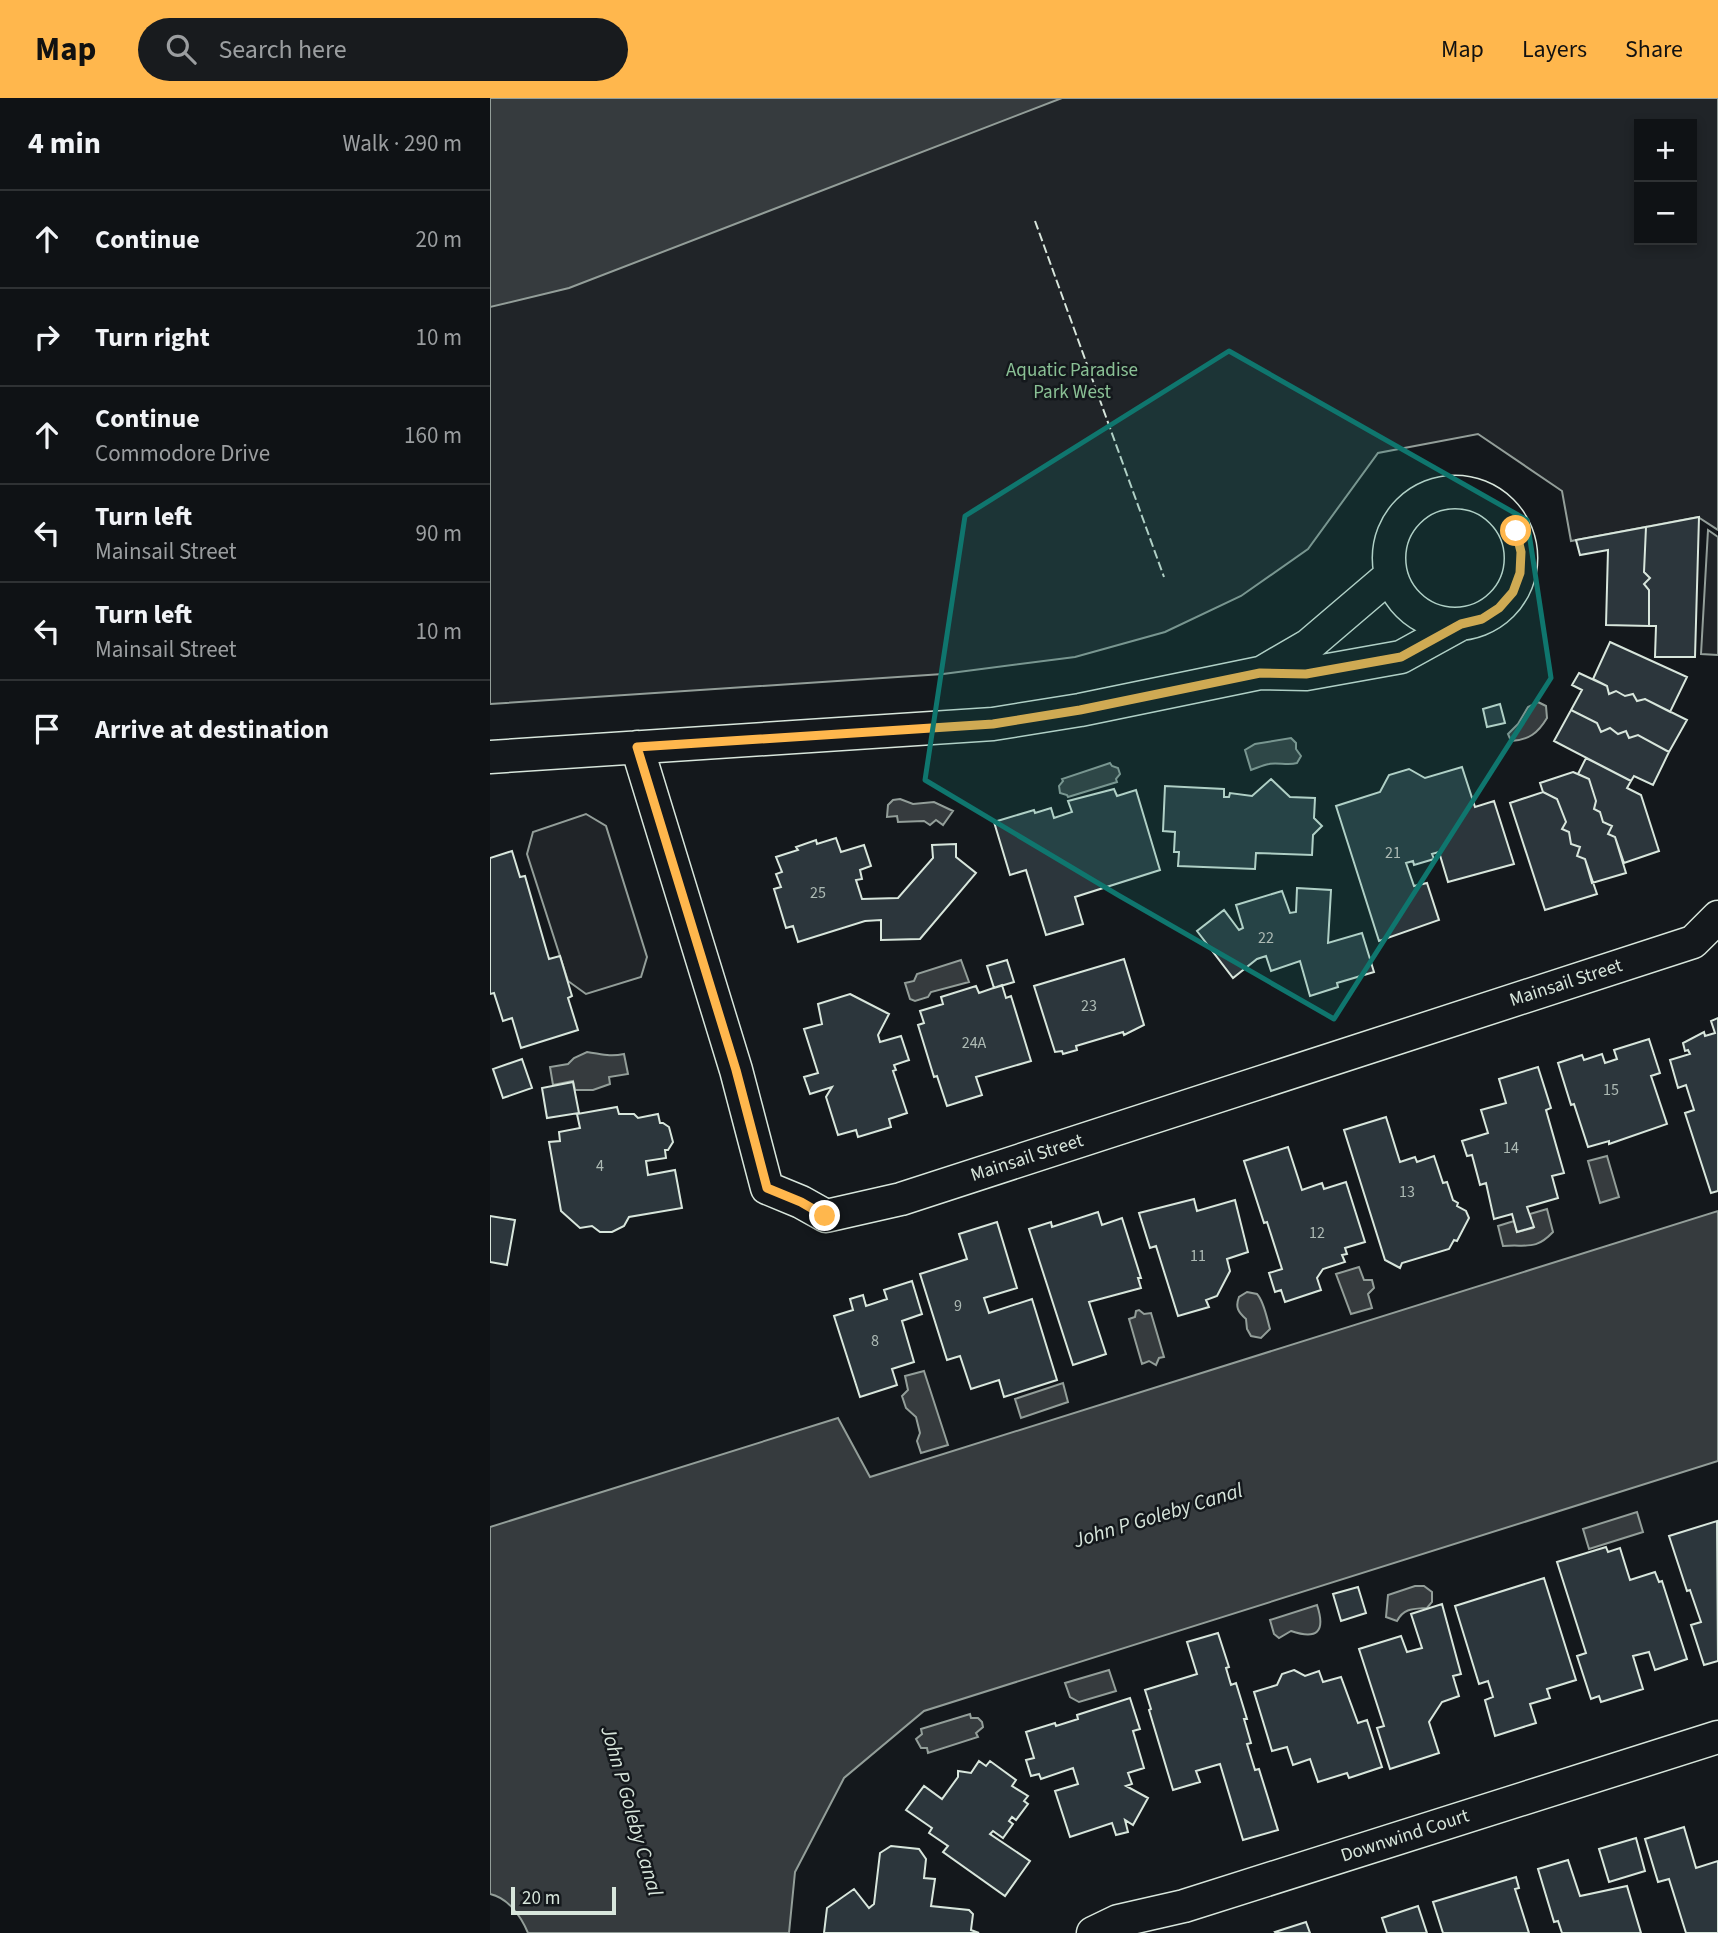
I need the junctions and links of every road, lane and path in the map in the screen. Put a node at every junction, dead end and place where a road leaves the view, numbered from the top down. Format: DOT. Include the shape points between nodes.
graph roads {
  1 [pos="1391,575"];
  2 [pos="1461,624"];
  3 [pos="1260,673"];
  4 [pos="637,747"];
  5 [pos="490,757"];
  6 [pos="1718,917"];
  7 [pos="1718,1737"];
  8 [pos="1093,1933"];
  1 -- 2 [label="street" via="1410,607 1443,623"];
  1 -- 2 [label="street" via="1389,549 1409,510 1448,492 1469,493 1489,501 1516,531 1520,573 1513,592 1499,608 1482,619"];
  1 -- 3 [label="street" via="1309,645"];
  2 -- 3 [label="street" via="1401,657 1306,674"];
  3 -- 4 [label="street" via="993,724"];
  4 -- 5 [label="street"];
  4 -- 6 [label="street, Mainsail Street" via="736,1070 767,1188 825,1216 901,1199 1693,942"];
  7 -- 8 [label="street, Downwind Court" via="1184,1906 1118,1921"];
}
